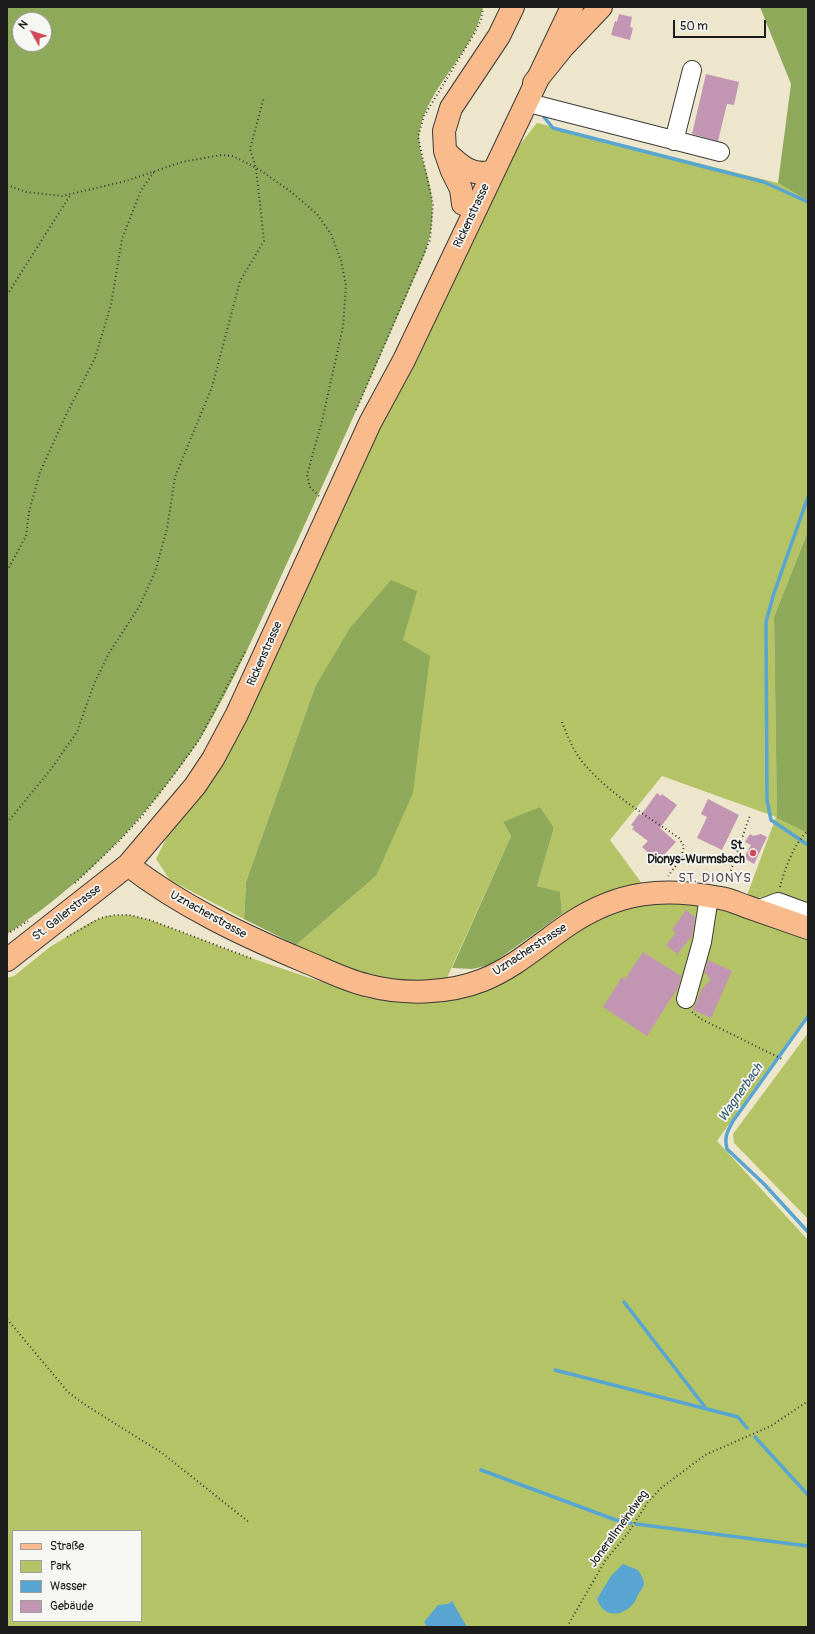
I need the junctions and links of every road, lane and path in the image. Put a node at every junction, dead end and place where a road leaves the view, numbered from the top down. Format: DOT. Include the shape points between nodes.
graph roads {
  1 [pos="483,7"];
  2 [pos="513,7"];
  3 [pos="556,7"];
  4 [pos="572,7"];
  5 [pos="601,7"];
  6 [pos="692,70"];
  7 [pos="530,92"];
  8 [pos="264,98"];
  9 [pos="674,141"];
  10 [pos="445,151"];
  11 [pos="720,152"];
  12 [pos="256,168"];
  13 [pos="155,171"];
  14 [pos="486,172"];
  15 [pos="8,186"];
  16 [pos="71,194"];
  17 [pos="463,204"];
  18 [pos="7,296"];
  19 [pos="362,419"];
  20 [pos="322,497"];
  21 [pos="7,571"];
  22 [pos="248,647"];
  23 [pos="562,722"];
  24 [pos="750,815"];
  25 [pos="7,823"];
  26 [pos="808,831"];
  27 [pos="128,865"];
  28 [pos="74,884"];
  29 [pos="662,893"];
  30 [pos="715,897"];
  31 [pos="778,902"];
  32 [pos="757,910"];
  33 [pos="808,913"];
  34 [pos="30,919"];
  35 [pos="808,928"];
  36 [pos="7,934"];
  37 [pos="63,939"];
  38 [pos="7,960"];
  39 [pos="259,960"];
  40 [pos="686,999"];
  41 [pos="784,1060"];
  42 [pos="7,1319"];
  43 [pos="808,1401"];
  44 [pos="250,1523"];
  45 [pos="567,1627"];
  1 -- 19 [label="path" via="474,34 424,116 418,137 433,204 430,240"];
  2 -- 10 [label="main road" via="498,36 451,108 444,131"];
  3 -- 14 [label="main road, Rickenstrasse"];
  4 -- 7 [label="main road, Rickenstrasse"];
  5 -- 7 [label="main road" via="563,47"];
  6 -- 9 [label="lane"];
  7 -- 9 [label="lane"];
  7 -- 14 [label="main road, Rickenstrasse"];
  8 -- 12 [label="path" via="250,149"];
  9 -- 11 [label="lane"];
  10 -- 14 [label="main road" via="459,164"];
  10 -- 17 [label="main road" via="461,189"];
  12 -- 13 [label="path" via="232,156 221,155 182,162"];
  12 -- 20 [label="path" via="290,191 317,214 331,234 346,285 343,327 307,475 310,487"];
  12 -- 25 [label="path" via="264,241 240,281 212,387 175,477 168,530 155,572 139,607 109,653 94,684 77,732"];
  13 -- 16 [label="path"];
  13 -- 21 [label="path" via="141,190 122,239 111,305 95,358 66,413 40,472 29,512 26,536"];
  14 -- 17 [label="main road, Rickenstrasse"];
  14 -- 19 [label="main road, Rickenstrasse" via="404,360"];
  15 -- 16 [label="path" via="26,192 62,196"];
  16 -- 18 [label="path"];
  17 -- 19 [label="main road, Rickenstrasse" via="378,390"];
  19 -- 20 [label="main road, Rickenstrasse"];
  20 -- 27 [label="main road, Rickenstrasse" via="237,714 195,786"];
  22 -- 28 [label="path" via="199,740 173,776 120,841"];
  23 -- 29 [label="path" via="584,765 618,796 679,838 684,846 681,859 669,873"];
  24 -- 30 [label="path" via="735,863"];
  26 -- 31 [label="path" via="796,848 783,878"];
  27 -- 29 [label="main road, Uznacherstrasse" via="153,884 236,932 338,975 366,985 400,991 456,988 484,980 517,962 572,922 610,901 641,894"];
  27 -- 38 [label="main road, St. Gallerstrasse"];
  29 -- 30 [label="main road, Uznacherstrasse" via="676,892"];
  30 -- 32 [label="main road, Uznacherstrasse"];
  30 -- 40 [label="lane"];
  31 -- 32 [label="lane"];
  31 -- 33 [label="lane"];
  32 -- 35 [label="main road, Uznacherstrasse"];
  34 -- 36 [label="path"];
  37 -- 39 [label="path" via="100,918 129,915 150,920"];
  40 -- 41 [label="path" via="685,1007 701,1019"];
  42 -- 44 [label="path" via="68,1392 162,1453"];
  43 -- 45 [label="path, Jonerallmeindweg" via="771,1426 705,1455 661,1488 605,1561"];
}
